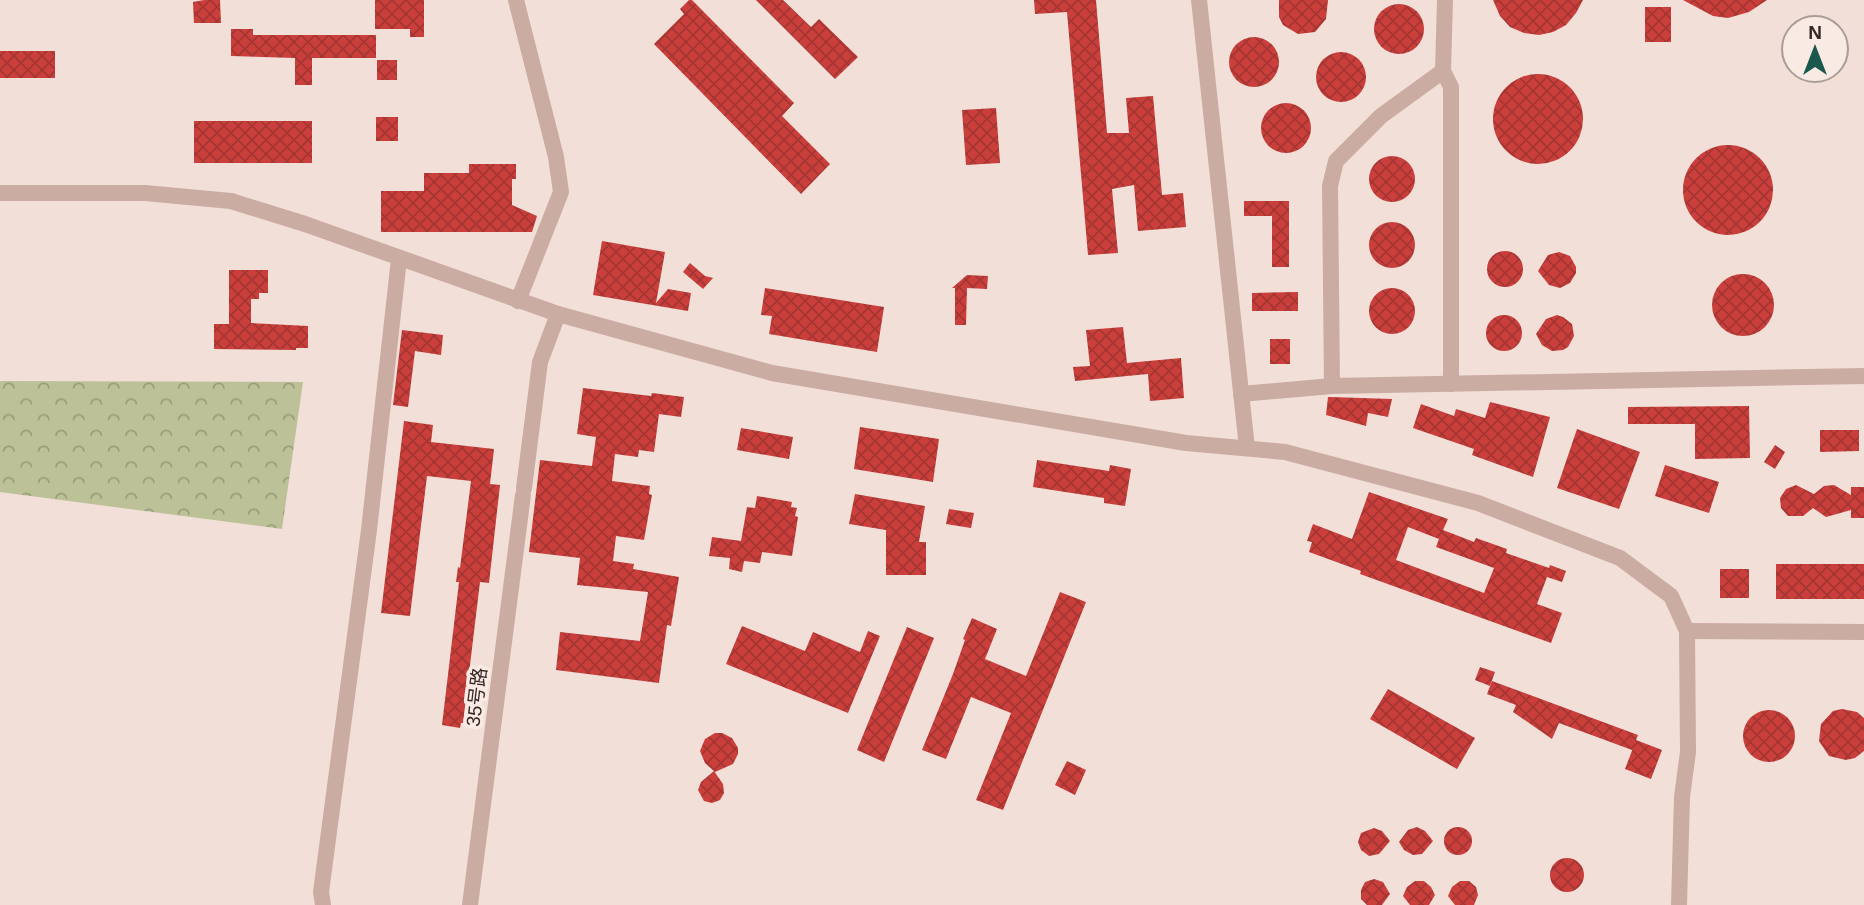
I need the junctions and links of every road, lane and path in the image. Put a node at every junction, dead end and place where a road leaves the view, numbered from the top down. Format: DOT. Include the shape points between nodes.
graph roads {
  1 [pos="516,0"];
  2 [pos="1199,0"];
  3 [pos="1445,0"];
  4 [pos="1443,71"];
  5 [pos="0,193"];
  6 [pos="399,259"];
  7 [pos="518,301"];
  8 [pos="558,314"];
  9 [pos="1864,376"];
  10 [pos="1451,384"];
  11 [pos="1332,386"];
  12 [pos="1241,394"];
  13 [pos="1247,449"];
  14 [pos="1687,631"];
  15 [pos="1864,632"];
  16 [pos="323,905"];
  17 [pos="470,905"];
  18 [pos="1679,905"];
  1 -- 7 [label="street" via="561,192"];
  2 -- 12 [label="street"];
  3 -- 4 [label="street"];
  4 -- 10 [label="street" via="1451,87"];
  4 -- 11 [label="street" via="1381,116 1336,161 1330,186"];
  5 -- 6 [label="street" via="145,192 231,201"];
  6 -- 7 [label="street"];
  6 -- 16 [label="street" via="321,892"];
  7 -- 8 [label="street"];
  8 -- 13 [label="street" via="772,373 1186,443"];
  8 -- 17 [label="street, 35号路" via="540,362"];
  9 -- 10 [label="street"];
  10 -- 11 [label="street"];
  11 -- 12 [label="street"];
  12 -- 13 [label="street"];
  13 -- 14 [label="street" via="1285,452 1478,503 1620,558 1671,596"];
  14 -- 15 [label="street"];
  14 -- 18 [label="street" via="1688,752"];
}
